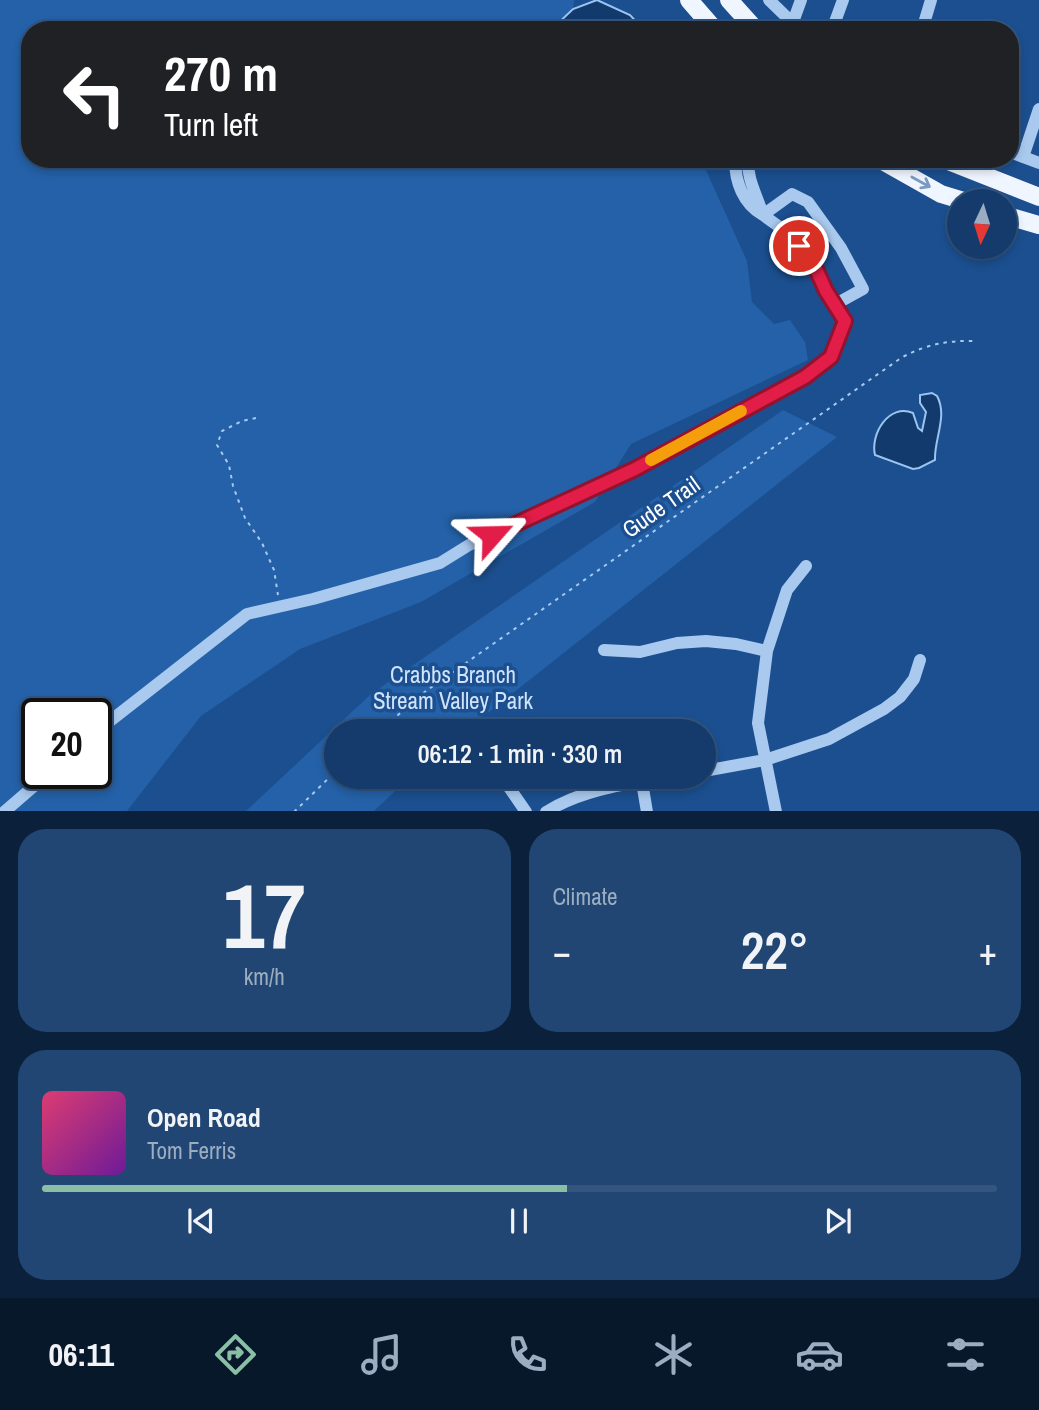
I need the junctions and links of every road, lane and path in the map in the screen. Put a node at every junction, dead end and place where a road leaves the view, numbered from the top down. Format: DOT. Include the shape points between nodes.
graph roads {
  1 [pos="689,0"];
  2 [pos="729,0"];
  3 [pos="769,0"];
  4 [pos="801,0"];
  5 [pos="843,0"];
  6 [pos="931,0"];
  7 [pos="707,21"];
  8 [pos="748,21"];
  9 [pos="791,21"];
  10 [pos="797,21"];
  11 [pos="835,21"];
  12 [pos="925,21"];
  13 [pos="1039,110"];
  14 [pos="1019,155"];
  15 [pos="1023,157"];
  16 [pos="1039,163"];
  17 [pos="735,168"];
  18 [pos="748,168"];
  19 [pos="895,168"];
  20 [pos="966,168"];
  21 [pos="947,196"];
  22 [pos="1039,197"];
  23 [pos="763,215"];
  24 [pos="1017,219"];
  25 [pos="1039,225"];
  26 [pos="834,305"];
  27 [pos="975,341"];
  28 [pos="256,418"];
  29 [pos="806,566"];
  30 [pos="279,606"];
  31 [pos="604,650"];
  32 [pos="767,651"];
  33 [pos="920,660"];
  34 [pos="112,719"];
  35 [pos="394,719"];
  36 [pos="765,760"];
  37 [pos="716,769"];
  38 [pos="324,782"];
  39 [pos="30,789"];
  40 [pos="510,789"];
  41 [pos="609,789"];
  42 [pos="643,789"];
  43 [pos="4,811"];
  44 [pos="293,811"];
  45 [pos="526,811"];
  46 [pos="546,811"];
  47 [pos="647,811"];
  48 [pos="776,811"];
  1 -- 7 [label="main road"];
  2 -- 8 [label="main road"];
  3 -- 9 [label="street"];
  4 -- 10 [label="street"];
  5 -- 11 [label="street"];
  6 -- 12 [label="street"];
  13 -- 15 [label="street"];
  14 -- 15 [label="street"];
  15 -- 16 [label="street"];
  17 -- 23 [label="street" via="746,203"];
  18 -- 23 [label="street" via="749,182"];
  19 -- 21 [label="main road, one-way"];
  20 -- 22 [label="main road"];
  23 -- 26 [label="street" via="811,258"];
  23 -- 26 [label="street" via="792,194 808,202 863,289"];
  24 -- 25 [label="main road"];
  26 -- 30 [label="street" via="845,321 831,357 805,377 635,469 469,545 440,563"];
  27 -- 35 [label="path, Gude Trail" via="944,342 901,358 437,683"];
  28 -- 30 [label="path" via="222,430 217,445 229,466 245,518 274,570"];
  29 -- 32 [label="street" via="787,590"];
  30 -- 34 [label="street" via="247,614"];
  31 -- 32 [label="street" via="640,652 706,641"];
  32 -- 36 [label="street" via="758,723"];
  33 -- 36 [label="street" via="909,687 884,709 829,739"];
  36 -- 37 [label="street"];
  36 -- 48 [label="street"];
  38 -- 44 [label="path"];
  39 -- 43 [label="street"];
  40 -- 45 [label="street"];
  41 -- 46 [label="street" via="580,795"];
  42 -- 47 [label="street"];
}
